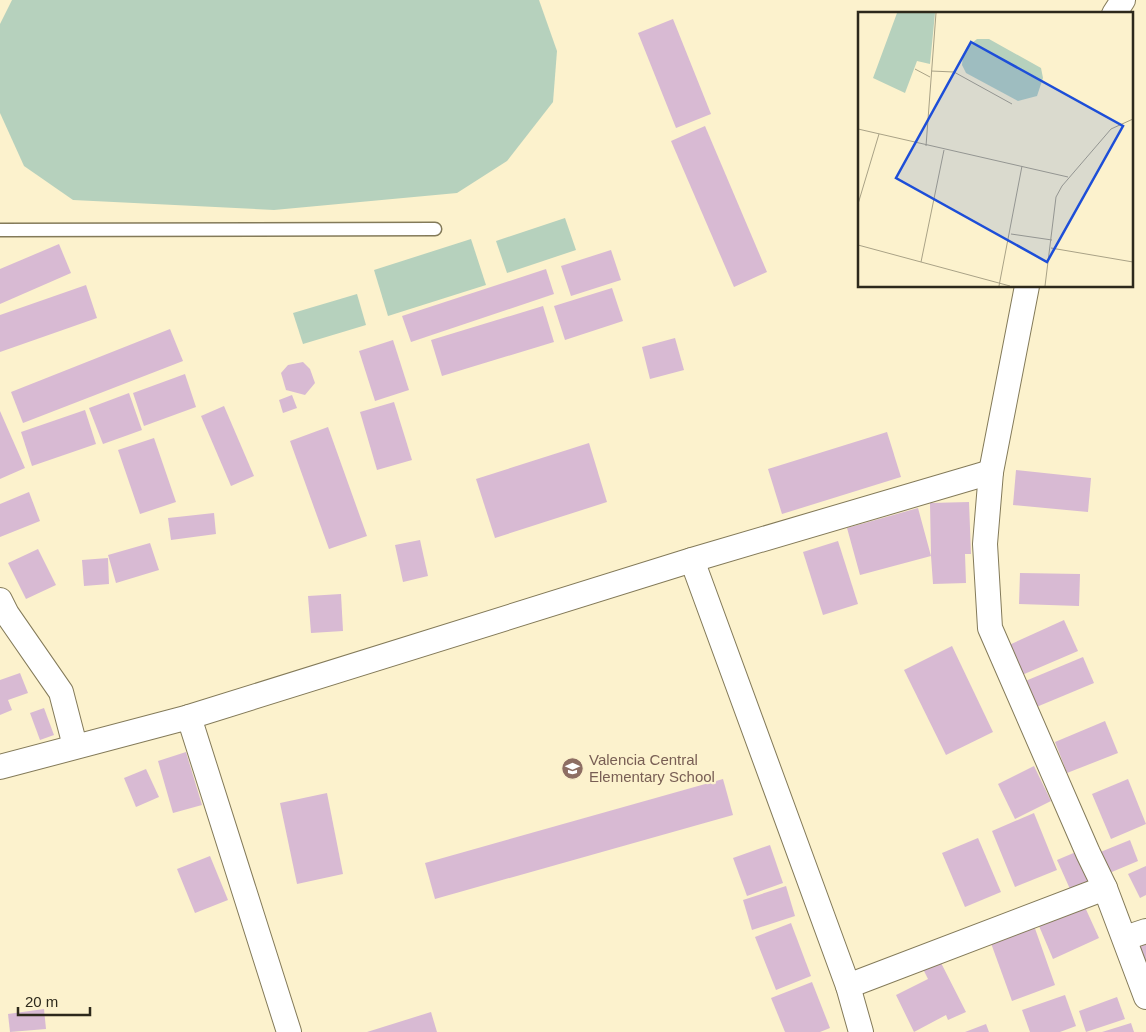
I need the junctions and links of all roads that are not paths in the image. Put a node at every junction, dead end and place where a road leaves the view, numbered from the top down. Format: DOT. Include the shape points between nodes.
graph roads {
  1 [pos="1123,0"];
  2 [pos="1115,12"];
  3 [pos="436,229"];
  4 [pos="0,230"];
  5 [pos="1027,288"];
  6 [pos="991,472"];
  7 [pos="692,560"];
  8 [pos="0,600"];
  9 [pos="189,717"];
  10 [pos="75,746"];
  11 [pos="0,767"];
  12 [pos="1105,888"];
  13 [pos="1135,935"];
  14 [pos="848,986"];
  15 [pos="1146,997"];
  16 [pos="289,1032"];
  17 [pos="861,1032"];
  1 -- 2 [label="street"];
  3 -- 4 [label="lane"];
  5 -- 6 [label="street"];
  6 -- 7 [label="street"];
  6 -- 12 [label="street" via="986,544 990,628"];
  7 -- 9 [label="street"];
  7 -- 14 [label="street"];
  8 -- 10 [label="street" via="62,692"];
  9 -- 10 [label="street"];
  9 -- 16 [label="street"];
  10 -- 11 [label="street"];
  12 -- 13 [label="street"];
  12 -- 14 [label="street"];
  13 -- 15 [label="street"];
  14 -- 17 [label="street"];
}
